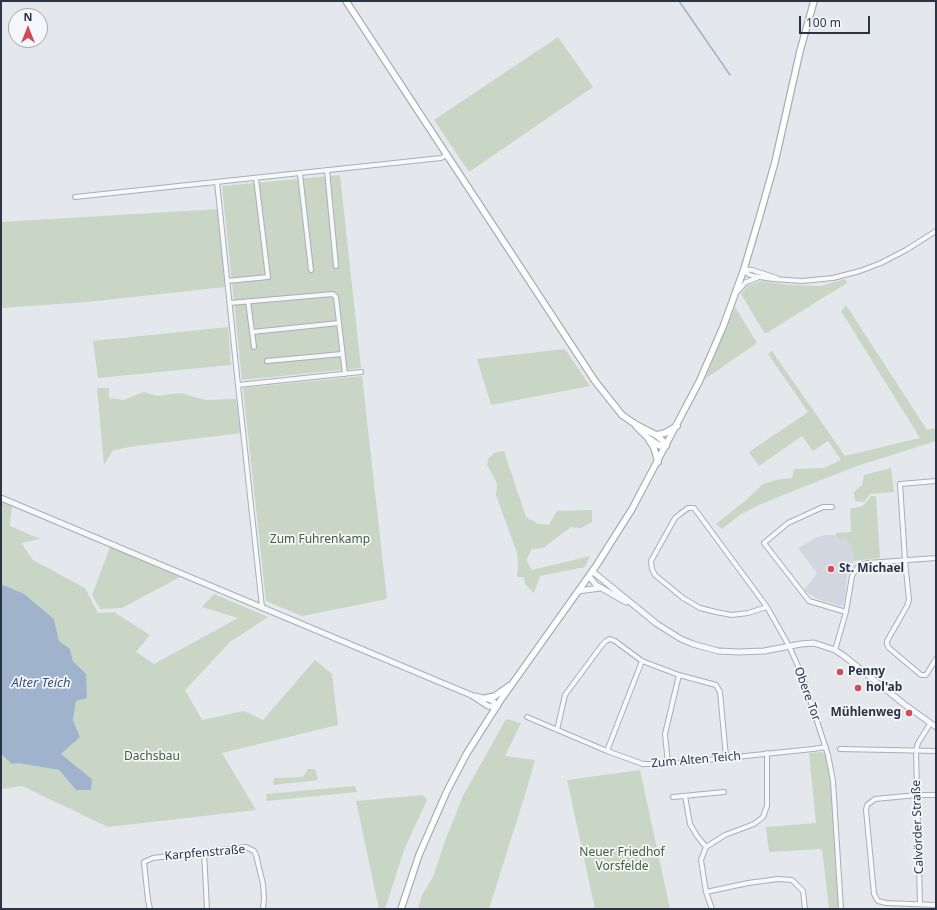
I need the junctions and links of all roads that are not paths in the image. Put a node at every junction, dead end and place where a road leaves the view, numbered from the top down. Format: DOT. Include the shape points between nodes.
graph roads {
  1 [pos="346,1"];
  2 [pos="814,1"];
  3 [pos="447,154"];
  4 [pos="327,170"];
  5 [pos="300,174"];
  6 [pos="256,178"];
  7 [pos="217,182"];
  8 [pos="75,197"];
  9 [pos="936,231"];
  10 [pos="336,266"];
  11 [pos="744,269"];
  12 [pos="311,270"];
  13 [pos="759,278"];
  14 [pos="783,279"];
  15 [pos="227,281"];
  16 [pos="734,296"];
  17 [pos="248,301"];
  18 [pos="230,303"];
  19 [pos="339,323"];
  20 [pos="252,332"];
  21 [pos="254,347"];
  22 [pos="342,354"];
  23 [pos="267,361"];
  24 [pos="361,372"];
  25 [pos="345,374"];
  26 [pos="238,385"];
  27 [pos="635,424"];
  28 [pos="677,426"];
  29 [pos="656,435"];
  30 [pos="648,438"];
  31 [pos="666,446"];
  32 [pos="658,462"];
  33 [pos="936,481"];
  34 [pos="1,498"];
  35 [pos="832,507"];
  36 [pos="936,558"];
  37 [pos="905,560"];
  38 [pos="591,573"];
  39 [pos="600,588"];
  40 [pos="578,591"];
  41 [pos="635,606"];
  42 [pos="262,607"];
  43 [pos="768,607"];
  44 [pos="846,612"];
  45 [pos="789,646"];
  46 [pos="835,650"];
  47 [pos="936,659"];
  48 [pos="642,661"];
  49 [pos="678,675"];
  50 [pos="514,682"];
  51 [pos="471,695"];
  52 [pos="486,698"];
  53 [pos="497,707"];
  54 [pos="528,717"];
  55 [pos="930,724"];
  56 [pos="936,727"];
  57 [pos="557,730"];
  58 [pos="826,747"];
  59 [pos="840,749"];
  60 [pos="606,751"];
  61 [pos="916,751"];
  62 [pos="936,751"];
  63 [pos="767,753"];
  64 [pos="726,757"];
  65 [pos="668,764"];
  66 [pos="724,792"];
  67 [pos="917,795"];
  68 [pos="936,795"];
  69 [pos="685,796"];
  70 [pos="673,797"];
  71 [pos="706,847"];
  72 [pos="204,852"];
  73 [pos="706,892"];
  74 [pos="920,904"];
  75 [pos="936,905"];
  76 [pos="150,909"];
  77 [pos="207,909"];
  78 [pos="263,909"];
  79 [pos="401,909"];
  80 [pos="712,909"];
  81 [pos="805,909"];
  82 [pos="841,909"];
  1 -- 3 [label="main road"];
  2 -- 11 [label="main road" via="775,162"];
  3 -- 4 [label="street" via="441,158"];
  3 -- 27 [label="main road" via="595,381 614,407"];
  4 -- 5 [label="street"];
  4 -- 10 [label="street"];
  5 -- 6 [label="street"];
  5 -- 12 [label="street"];
  6 -- 7 [label="street"];
  6 -- 15 [label="street" via="268,277"];
  7 -- 8 [label="street"];
  7 -- 15 [label="street"];
  9 -- 14 [label="street" via="881,263 848,275 802,281"];
  11 -- 13 [label="street" via="748,274"];
  11 -- 14 [label="street"];
  11 -- 16 [label="main road"];
  13 -- 14 [label="street"];
  13 -- 16 [label="street" via="746,282"];
  15 -- 18 [label="street"];
  16 -- 28 [label="main road" via="699,382"];
  17 -- 18 [label="street"];
  17 -- 19 [label="street" via="333,294 336,298"];
  17 -- 20 [label="street"];
  18 -- 26 [label="street"];
  19 -- 20 [label="street"];
  19 -- 22 [label="street"];
  20 -- 21 [label="street"];
  22 -- 23 [label="street"];
  22 -- 25 [label="street"];
  24 -- 25 [label="street"];
  25 -- 26 [label="street"];
  26 -- 42 [label="street"];
  27 -- 29 [label="main road"];
  27 -- 30 [label="main road"];
  28 -- 29 [label="main road"];
  28 -- 31 [label="main road"];
  29 -- 31 [label="main road"];
  30 -- 31 [label="main road" via="660,446"];
  30 -- 32 [label="main road"];
  31 -- 32 [label="main road"];
  32 -- 38 [label="main road" via="632,509"];
  33 -- 37 [label="street" via="900,484"];
  34 -- 42 [label="street"];
  35 -- 44 [label="street" via="823,507 788,523 764,543 808,601"];
  36 -- 37 [label="street"];
  37 -- 44 [label="street" via="868,563 857,568 852,576"];
  37 -- 47 [label="street" via="909,600 887,644 922,675 926,675"];
  38 -- 39 [label="street" via="593,582"];
  38 -- 40 [label="main road"];
  38 -- 41 [label="street"];
  39 -- 40 [label="street"];
  39 -- 41 [label="street"];
  40 -- 50 [label="main road"];
  41 -- 45 [label="street" via="656,624 681,639 703,647 739,652"];
  42 -- 51 [label="street"];
  43 -- 43 [label="street, Obere Tor" via="748,613 732,614 700,608 655,575 651,561 676,518 683,511 694,508"];
  43 -- 45 [label="street, Obere Tor"];
  44 -- 46 [label="street"];
  45 -- 46 [label="street" via="814,643"];
  45 -- 58 [label="street, Obere Tor" via="802,675"];
  46 -- 55 [label="street"];
  48 -- 49 [label="street"];
  48 -- 57 [label="street" via="615,641 606,641 565,696"];
  48 -- 60 [label="street"];
  49 -- 64 [label="street" via="711,683 718,688"];
  49 -- 65 [label="street" via="665,734"];
  50 -- 52 [label="main road" via="499,694"];
  50 -- 53 [label="main road"];
  51 -- 52 [label="street"];
  51 -- 53 [label="street" via="488,706"];
  52 -- 53 [label="street"];
  53 -- 79 [label="main road" via="447,791 419,855"];
  54 -- 57 [label="street, Zum Alten Teich"];
  55 -- 56 [label="street"];
  55 -- 61 [label="street"];
  57 -- 60 [label="street, Zum Alten Teich"];
  58 -- 63 [label="street, Zum Alten Teich"];
  58 -- 82 [label="street, Obere Tor" via="833,781"];
  59 -- 61 [label="street"];
  60 -- 65 [label="street, Zum Alten Teich" via="643,764"];
  61 -- 62 [label="street"];
  61 -- 67 [label="street, Calvörder Straße"];
  63 -- 64 [label="street, Zum Alten Teich"];
  63 -- 71 [label="street" via="767,806 763,817 754,824 725,835"];
  64 -- 65 [label="street, Zum Alten Teich"];
  66 -- 69 [label="street"];
  67 -- 68 [label="street"];
  67 -- 74 [label="street, Calvörder Straße"];
  67 -- 74 [label="street" via="875,799 867,805 866,810 874,894 878,901"];
  69 -- 70 [label="street"];
  69 -- 71 [label="street" via="690,824"];
  71 -- 73 [label="street" via="701,860"];
  72 -- 76 [label="street, Karpfenstraße" via="153,858 144,862"];
  72 -- 77 [label="street"];
  72 -- 78 [label="street, Karpfenstraße" via="246,847 254,851 263,884"];
  73 -- 80 [label="street"];
  73 -- 81 [label="street" via="748,883 792,880 803,891"];
  74 -- 75 [label="street"];
}
